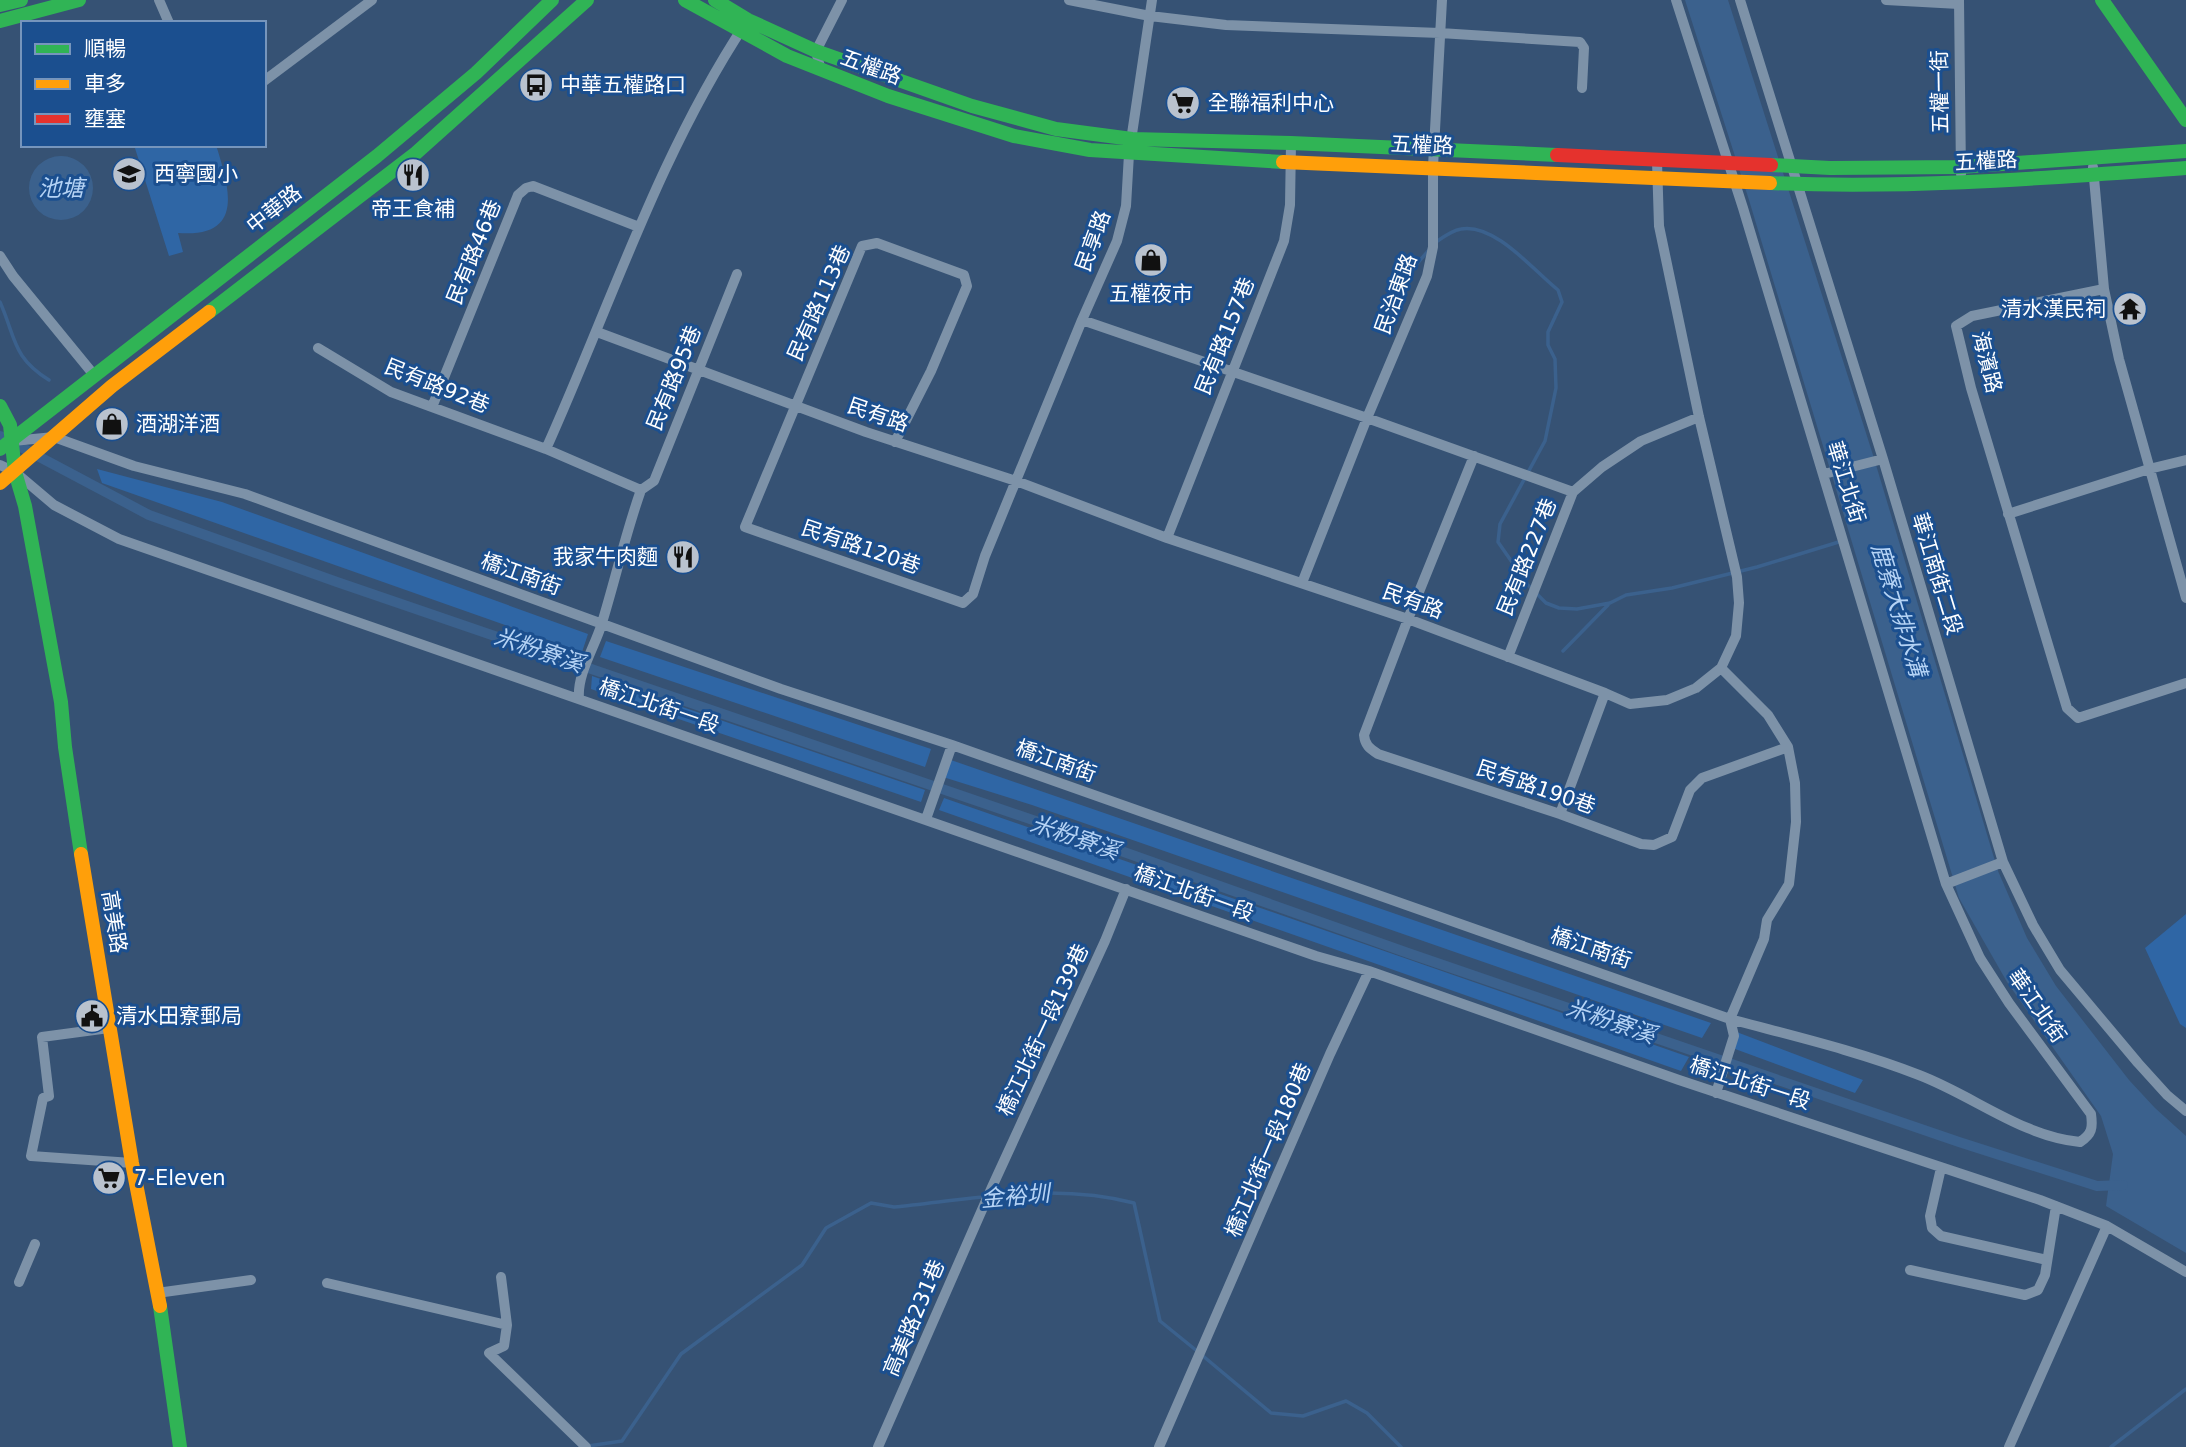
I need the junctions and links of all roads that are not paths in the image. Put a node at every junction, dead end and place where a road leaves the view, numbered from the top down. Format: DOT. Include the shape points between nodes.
graph roads {
  1 [pos="20,0"];
  2 [pos="79,0"];
  3 [pos="159,0"];
  4 [pos="372,0"];
  5 [pos="552,0"];
  6 [pos="587,0"];
  7 [pos="685,0"];
  8 [pos="715,0"];
  9 [pos="842,0"];
  10 [pos="1069,0"];
  11 [pos="1152,0"];
  12 [pos="1442,0"];
  13 [pos="1676,0"];
  14 [pos="1740,0"];
  15 [pos="1886,0"];
  16 [pos="2102,0"];
  17 [pos="1959,2"];
  18 [pos="0,5"];
  19 [pos="1150,16"];
  20 [pos="168,21"];
  21 [pos="0,22"];
  22 [pos="744,26"];
  23 [pos="1440,33"];
  24 [pos="816,51"];
  25 [pos="821,71"];
  26 [pos="266,80"];
  27 [pos="1582,88"];
  28 [pos="2186,120"];
  29 [pos="1291,143"];
  30 [pos="1131,146"];
  31 [pos="1434,150"];
  32 [pos="2186,151"];
  33 [pos="2093,157"];
  34 [pos="1657,161"];
  35 [pos="1291,162"];
  36 [pos="1733,164"];
  37 [pos="1433,167"];
  38 [pos="1788,167"];
  39 [pos="1960,167"];
  40 [pos="2186,168"];
  41 [pos="2094,175"];
  42 [pos="1659,178"];
  43 [pos="1737,182"];
  44 [pos="1961,184"];
  45 [pos="1793,185"];
  46 [pos="639,227"];
  47 [pos="0,256"];
  48 [pos="737,274"];
  49 [pos="2104,289"];
  50 [pos="1082,320"];
  51 [pos="597,332"];
  52 [pos="318,348"];
  53 [pos="698,370"];
  54 [pos="1231,372"];
  55 [pos="94,375"];
  56 [pos="795,405"];
  57 [pos="0,406"];
  58 [pos="432,407"];
  59 [pos="1699,417"];
  60 [pos="1367,418"];
  61 [pos="54,438"];
  62 [pos="895,442"];
  63 [pos="6,445"];
  64 [pos="547,449"];
  65 [pos="1474,456"];
  66 [pos="1880,460"];
  67 [pos="2186,460"];
  68 [pos="0,465"];
  69 [pos="2149,469"];
  70 [pos="15,470"];
  71 [pos="1826,474"];
  72 [pos="1016,481"];
  73 [pos="0,483"];
  74 [pos="641,490"];
  75 [pos="1573,492"];
  76 [pos="2008,514"];
  77 [pos="1167,538"];
  78 [pos="1301,583"];
  79 [pos="2186,598"];
  80 [pos="1408,619"];
  81 [pos="601,624"];
  82 [pos="1508,657"];
  83 [pos="1721,668"];
  84 [pos="2186,683"];
  85 [pos="1605,692"];
  86 [pos="579,698"];
  87 [pos="952,745"];
  88 [pos="1788,747"];
  89 [pos="1560,814"];
  90 [pos="926,819"];
  91 [pos="2001,863"];
  92 [pos="1950,883"];
  93 [pos="1126,889"];
  94 [pos="1369,971"];
  95 [pos="1730,1018"];
  96 [pos="109,1028"];
  97 [pos="1716,1093"];
  98 [pos="2186,1111"];
  99 [pos="2080,1142"];
  100 [pos="132,1163"];
  101 [pos="1941,1168"];
  102 [pos="984,1204"];
  103 [pos="2056,1206"];
  104 [pos="2107,1226"];
  105 [pos="35,1244"];
  106 [pos="2047,1260"];
  107 [pos="1910,1270"];
  108 [pos="2186,1272"];
  109 [pos="501,1277"];
  110 [pos="251,1280"];
  111 [pos="19,1282"];
  112 [pos="327,1283"];
  113 [pos="157,1293"];
  114 [pos="507,1325"];
  115 [pos="180,1447"];
  116 [pos="586,1447"];
  117 [pos="878,1447"];
  118 [pos="1159,1447"];
  119 [pos="2009,1447"];
  1 -- 18 [label="street"];
  2 -- 21 [label="street"];
  3 -- 20 [label="street"];
  4 -- 26 [label="street"];
  5 -- 55 [label="street, 中華路" via="476,73 377,156"];
  6 -- 61 [label="street, 中華路" via="416,153 112,386"];
  7 -- 22 [label="street, 五權路"];
  8 -- 22 [label="street, 五權路"];
  9 -- 24 [label="street"];
  10 -- 19 [label="street"];
  11 -- 19 [label="street, 民享路"];
  12 -- 23 [label="street, 民治東路"];
  13 -- 36 [label="street, 華江北街"];
  14 -- 38 [label="street, 華江南街二段"];
  15 -- 17 [label="street"];
  16 -- 28 [label="street"];
  17 -- 39 [label="street, 五權一街"];
  19 -- 23 [label="street" via="1226,25"];
  19 -- 30 [label="street, 民享路"];
  22 -- 24 [label="street, 五權路"];
  22 -- 25 [label="street, 五權路"];
  22 -- 46 [label="street" via="689,120"];
  23 -- 27 [label="street" via="1580,42 1584,48"];
  23 -- 31 [label="street, 民治東路"];
  24 -- 25 [label="street"];
  24 -- 30 [label="street, 五權路" via="972,106"];
  25 -- 30 [label="street, 五權路" via="1014,136 1090,150"];
  29 -- 30 [label="street, 五權路"];
  29 -- 31 [label="street, 五權路"];
  29 -- 35 [label="street, 民有路157巷"];
  30 -- 35 [label="street, 五權路"];
  30 -- 50 [label="street, 民享路" via="1126,206 1117,242"];
  31 -- 34 [label="street, 五權路"];
  31 -- 37 [label="street, 民治東路"];
  32 -- 33 [label="street, 五權路"];
  33 -- 39 [label="street, 五權路"];
  33 -- 41 [label="street"];
  34 -- 36 [label="street, 五權路"];
  34 -- 42 [label="street, 民有路"];
  35 -- 37 [label="street, 五權路"];
  35 -- 54 [label="street, 民有路157巷" via="1284,241"];
  36 -- 38 [label="street, 五權路"];
  36 -- 43 [label="street, 華江北街"];
  37 -- 42 [label="street, 五權路"];
  37 -- 60 [label="street, 民治東路" via="1433,247 1427,276"];
  38 -- 39 [label="street, 五權路"];
  38 -- 45 [label="street, 華江南街二段"];
  39 -- 44 [label="street, 五權一街"];
  40 -- 41 [label="street, 五權路"];
  41 -- 44 [label="street, 五權路"];
  41 -- 49 [label="street"];
  42 -- 43 [label="street, 五權路"];
  42 -- 59 [label="street, 民有路" via="1659,226"];
  43 -- 45 [label="street, 五權路"];
  43 -- 71 [label="street, 華江北街"];
  44 -- 45 [label="street, 五權路"];
  45 -- 66 [label="street, 華江南街二段"];
  46 -- 51 [label="street"];
  46 -- 58 [label="street, 民有路46巷" via="533,186 526,188 518,195"];
  47 -- 55 [label="street"];
  48 -- 53 [label="street, 民有路95巷"];
  49 -- 69 [label="street"];
  49 -- 76 [label="street, 海濱路" via="1972,316 1956,326"];
  50 -- 54 [label="street"];
  50 -- 72 [label="street, 民享路"];
  51 -- 53 [label="street, 民有路"];
  51 -- 64 [label="street"];
  52 -- 58 [label="street, 民有路92巷" via="391,392"];
  53 -- 56 [label="street, 民有路"];
  53 -- 74 [label="street, 民有路95巷" via="654,481"];
  54 -- 60 [label="street"];
  54 -- 77 [label="street, 民有路157巷"];
  55 -- 63 [label="street, 中華路"];
  56 -- 62 [label="street, 民有路"];
  56 -- 62 [label="street, 民有路113巷" via="862,246 877,243 964,275 967,286"];
  56 -- 72 [label="street, 民有路120巷" via="744,527 963,603 973,594"];
  57 -- 63 [label="street, 高美路" via="10,425"];
  58 -- 64 [label="street, 民有路92巷"];
  59 -- 75 [label="street, 民有路227巷" via="1641,441"];
  59 -- 83 [label="street, 民有路" via="1737,578 1735,636"];
  60 -- 65 [label="street"];
  60 -- 78 [label="street, 民治東路"];
  61 -- 63 [label="street, 橋江南街"];
  61 -- 70 [label="street, 中華路"];
  61 -- 81 [label="street, 橋江南街" via="134,466 245,494"];
  62 -- 72 [label="street, 民有路"];
  63 -- 70 [label="street, 高美路"];
  64 -- 74 [label="street, 民有路92巷"];
  65 -- 75 [label="street"];
  65 -- 80 [label="street"];
  66 -- 71 [label="street"];
  66 -- 91 [label="street, 華江南街二段"];
  67 -- 69 [label="street"];
  68 -- 70 [label="street, 橋江北街一段"];
  69 -- 76 [label="street"];
  69 -- 79 [label="street"];
  70 -- 73 [label="street"];
  70 -- 86 [label="street, 橋江北街一段" via="54,505 119,540"];
  70 -- 96 [label="street, 高美路" via="61,702"];
  71 -- 92 [label="street, 華江北街"];
  72 -- 77 [label="street, 民有路"];
  74 -- 81 [label="street, 民有路95巷"];
  75 -- 82 [label="street, 民有路227巷"];
  76 -- 84 [label="street, 海濱路" via="2067,708 2078,718"];
  77 -- 78 [label="street, 民有路"];
  78 -- 80 [label="street, 民有路"];
  80 -- 82 [label="street, 民有路"];
  80 -- 89 [label="street, 民有路190巷" via="1364,735 1365,744 1378,754"];
  81 -- 86 [label="street, 民有路95巷"];
  81 -- 87 [label="street, 橋江南街"];
  82 -- 85 [label="street, 民有路"];
  83 -- 85 [label="street, 民有路" via="1696,688 1667,700 1630,704"];
  83 -- 88 [label="street" via="1768,715"];
  85 -- 89 [label="street"];
  86 -- 90 [label="street, 橋江北街一段"];
  87 -- 90 [label="street"];
  87 -- 95 [label="street, 橋江南街"];
  88 -- 89 [label="street, 民有路190巷" via="1702,778 1690,789 1672,837 1665,842 1641,844"];
  88 -- 95 [label="street" via="1796,783 1788,884 1767,920 1764,939"];
  90 -- 93 [label="street, 橋江北街一段"];
  91 -- 92 [label="street"];
  91 -- 98 [label="street, 華江南街二段" via="2060,970"];
  92 -- 99 [label="street, 華江北街" via="1980,957 2091,1114 2091,1135"];
  93 -- 94 [label="street, 橋江北街一段"];
  93 -- 102 [label="street, 橋江北街一段139巷"];
  94 -- 97 [label="street, 橋江北街一段"];
  94 -- 118 [label="street, 橋江北街一段180巷"];
  95 -- 97 [label="street" via="1734,1036"];
  95 -- 99 [label="street, 橋江南街" via="1921,1075 2025,1127"];
  96 -- 100 [label="street, 高美路"];
  96 -- 100 [label="street" via="42,1037 49,1096 43,1098 31,1156"];
  97 -- 101 [label="street, 橋江北街一段"];
  100 -- 113 [label="street, 高美路"];
  101 -- 103 [label="street, 橋江北街一段"];
  101 -- 106 [label="street" via="1930,1216 1932,1228 1941,1236"];
  102 -- 117 [label="street, 高美路231巷"];
  103 -- 104 [label="street, 橋江北街一段"];
  103 -- 106 [label="street"];
  104 -- 108 [label="street, 橋江北街一段"];
  104 -- 119 [label="street"];
  105 -- 111 [label="street"];
  106 -- 107 [label="street" via="2038,1290 2025,1295"];
  109 -- 114 [label="street"];
  110 -- 113 [label="street"];
  112 -- 114 [label="street"];
  113 -- 115 [label="street, 高美路"];
  114 -- 116 [label="street" via="503,1346 489,1353"];
}
